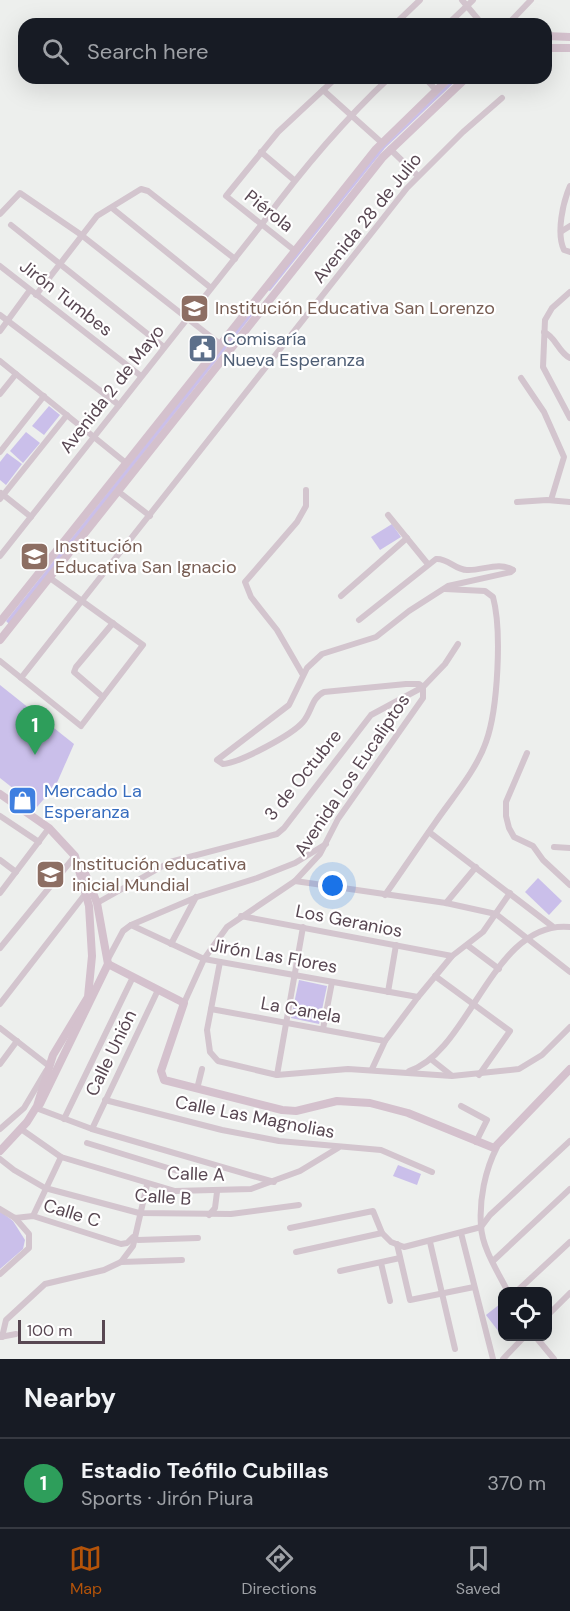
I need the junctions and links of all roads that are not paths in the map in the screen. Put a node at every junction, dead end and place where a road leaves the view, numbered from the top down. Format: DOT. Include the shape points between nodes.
graph roads {
  1 [pos="420,0"];
  2 [pos="473,0"];
  3 [pos="531,0"];
  4 [pos="465,3"];
  5 [pos="401,18"];
  6 [pos="453,18"];
  7 [pos="477,18"];
  8 [pos="514,18"];
  9 [pos="552,36"];
  10 [pos="570,37"];
  11 [pos="552,48"];
  12 [pos="570,48"];
  13 [pos="329,84"];
  14 [pos="382,84"];
  15 [pos="430,84"];
  16 [pos="442,84"];
  17 [pos="460,84"];
  18 [pos="322,90"];
  19 [pos="436,90"];
  20 [pos="502,98"];
  21 [pos="350,114"];
  22 [pos="381,142"];
  23 [pos="390,149"];
  24 [pos="261,152"];
  25 [pos="418,176"];
  26 [pos="294,180"];
  27 [pos="570,186"];
  28 [pos="567,207"];
  29 [pos="112,208"];
  30 [pos="0,214"];
  31 [pos="262,224"];
  32 [pos="11,225"];
  33 [pos="570,226"];
  34 [pos="562,231"];
  35 [pos="80,234"];
  36 [pos="294,250"];
  37 [pos="570,252"];
  38 [pos="235,259"];
  39 [pos="60,265"];
  40 [pos="0,266"];
  41 [pos="211,288"];
  42 [pos="570,292"];
  43 [pos="33,293"];
  44 [pos="259,294"];
  45 [pos="268,301"];
  46 [pos="0,315"];
  47 [pos="187,319"];
  48 [pos="8,321"];
  49 [pos="0,331"];
  50 [pos="544,332"];
  51 [pos="220,344"];
  52 [pos="164,347"];
  53 [pos="570,358"];
  54 [pos="0,360"];
  55 [pos="16,374"];
  56 [pos="141,376"];
  57 [pos="521,378"];
  58 [pos="0,394"];
  59 [pos="44,396"];
  60 [pos="118,405"];
  61 [pos="67,415"];
  62 [pos="570,418"];
  63 [pos="94,437"];
  64 [pos="0,452"];
  65 [pos="126,463"];
  66 [pos="306,490"];
  67 [pos="119,492"];
  68 [pos="1,496"];
  69 [pos="551,500"];
  70 [pos="517,502"];
  71 [pos="570,502"];
  72 [pos="388,515"];
  73 [pos="150,516"];
  74 [pos="31,517"];
  75 [pos="407,538"];
  76 [pos="0,556"];
  77 [pos="427,563"];
  78 [pos="50,578"];
  79 [pos="443,589"];
  80 [pos="341,596"];
  81 [pos="82,601"];
  82 [pos="359,620"];
  83 [pos="112,623"];
  84 [pos="3,624"];
  85 [pos="0,640"];
  86 [pos="458,644"];
  87 [pos="0,661"];
  88 [pos="303,675"];
  89 [pos="21,678"];
  90 [pos="423,687"];
  91 [pos="103,697"];
  92 [pos="527,753"];
  93 [pos="0,794"];
  94 [pos="0,816"];
  95 [pos="49,828"];
  96 [pos="429,832"];
  97 [pos="39,842"];
  98 [pos="327,843"];
  99 [pos="554,847"];
  100 [pos="570,848"];
  101 [pos="75,856"];
  102 [pos="0,860"];
  103 [pos="476,867"];
  104 [pos="16,872"];
  105 [pos="296,881"];
  106 [pos="570,885"];
  107 [pos="86,892"];
  108 [pos="0,893"];
  109 [pos="510,893"];
  110 [pos="385,895"];
  111 [pos="197,897"];
  112 [pos="97,903"];
  113 [pos="446,903"];
  114 [pos="496,914"];
  115 [pos="241,916"];
  116 [pos="131,925"];
  117 [pos="552,926"];
  118 [pos="303,927"];
  119 [pos="570,927"];
  120 [pos="527,938"];
  121 [pos="171,944"];
  122 [pos="396,945"];
  123 [pos="467,945"];
  124 [pos="0,948"];
  125 [pos="452,956"];
  126 [pos="204,959"];
  127 [pos="108,962"];
  128 [pos="220,962"];
  129 [pos="499,969"];
  130 [pos="570,972"];
  131 [pos="293,975"];
  132 [pos="435,975"];
  133 [pos="133,977"];
  134 [pos="332,982"];
  135 [pos="158,990"];
  136 [pos="388,992"];
  137 [pos="418,997"];
  138 [pos="184,1003"];
  139 [pos="0,1004"];
  140 [pos="473,1004"];
  141 [pos="211,1009"];
  142 [pos="285,1022"];
  143 [pos="570,1027"];
  144 [pos="0,1028"];
  145 [pos="323,1029"];
  146 [pos="17,1041"];
  147 [pos="385,1041"];
  148 [pos="432,1060"];
  149 [pos="0,1064"];
  150 [pos="49,1067"];
  151 [pos="202,1069"];
  152 [pos="372,1069"];
  153 [pos="570,1069"];
  154 [pos="406,1072"];
  155 [pos="277,1075"];
  156 [pos="479,1075"];
  157 [pos="452,1076"];
  158 [pos="197,1089"];
  159 [pos="105,1100"];
  160 [pos="461,1106"];
  161 [pos="36,1107"];
  162 [pos="64,1119"];
  163 [pos="0,1129"];
  164 [pos="21,1129"];
  165 [pos="92,1130"];
  166 [pos="570,1141"];
  167 [pos="476,1142"];
  168 [pos="87,1143"];
  169 [pos="497,1147"];
  170 [pos="338,1148"];
  171 [pos="0,1151"];
  172 [pos="61,1157"];
  173 [pos="0,1159"];
  174 [pos="181,1172"];
  175 [pos="432,1172"];
  176 [pos="274,1183"];
  177 [pos="147,1185"];
  178 [pos="45,1188"];
  179 [pos="570,1189"];
  180 [pos="217,1192"];
  181 [pos="299,1205"];
  182 [pos="0,1209"];
  183 [pos="139,1213"];
  184 [pos="209,1215"];
  185 [pos="33,1216"];
  186 [pos="15,1218"];
  187 [pos="481,1227"];
  188 [pos="290,1228"];
  189 [pos="381,1233"];
  190 [pos="461,1233"];
  191 [pos="133,1237"];
  192 [pos="198,1238"];
  193 [pos="430,1242"];
  194 [pos="570,1242"];
  195 [pos="397,1244"];
  196 [pos="296,1252"];
  197 [pos="400,1258"];
  198 [pos="182,1260"];
  199 [pos="493,1261"];
  200 [pos="121,1262"];
  201 [pos="381,1263"];
  202 [pos="340,1271"];
  203 [pos="0,1274"];
  204 [pos="474,1287"];
  205 [pos="506,1287"];
  206 [pos="521,1287"];
  207 [pos="442,1294"];
  208 [pos="569,1297"];
  209 [pos="390,1301"];
  210 [pos="552,1312"];
  211 [pos="16,1334"];
  212 [pos="1,1337"];
  213 [pos="520,1341"];
  214 [pos="539,1341"];
  215 [pos="455,1349"];
  216 [pos="493,1359"];
  217 [pos="503,1359"];
  218 [pos="554,1359"];
  1 -- 5 [label="street"];
  2 -- 4 [label="street"];
  3 -- 8 [label="street"];
  4 -- 6 [label="street"];
  4 -- 7 [label="street"];
  9 -- 10 [label="main road"];
  11 -- 12 [label="main road"];
  13 -- 18 [label="street"];
  14 -- 21 [label="street, Avenida 2 de Mayo"];
  15 -- 19 [label="street"];
  16 -- 19 [label="main road"];
  17 -- 23 [label="main road"];
  18 -- 21 [label="street"];
  18 -- 24 [label="street"];
  19 -- 22 [label="main road"];
  20 -- 25 [label="street, Avenida 28 de Julio"];
  21 -- 22 [label="street"];
  21 -- 26 [label="street, Avenida 2 de Mayo"];
  22 -- 36 [label="main road"];
  23 -- 25 [label="street"];
  23 -- 45 [label="main road"];
  24 -- 26 [label="street"];
  24 -- 31 [label="street, Piérola" via="225,196"];
  25 -- 73 [label="street, Avenida 28 de Julio"];
  26 -- 31 [label="street, Avenida 2 de Mayo"];
  27 -- 28 [label="street"];
  28 -- 34 [label="street"];
  29 -- 35 [label="street" via="97,216"];
  29 -- 38 [label="street" via="136,191 148,191"];
  29 -- 41 [label="street"];
  30 -- 35 [label="street" via="20,193"];
  31 -- 36 [label="street, Piérola"];
  31 -- 38 [label="street, Avenida 2 de Mayo"];
  32 -- 39 [label="street"];
  33 -- 34 [label="street"];
  34 -- 37 [label="street" via="562,246"];
  35 -- 39 [label="street"];
  35 -- 47 [label="street"];
  36 -- 44 [label="main road"];
  38 -- 41 [label="street, Avenida 2 de Mayo"];
  39 -- 43 [label="street"];
  39 -- 52 [label="street"];
  40 -- 43 [label="street, Jirón Tumbes"];
  41 -- 47 [label="street, Avenida 2 de Mayo"];
  42 -- 50 [label="street" via="552,308"];
  43 -- 48 [label="street"];
  43 -- 56 [label="street, Jirón Tumbes"];
  44 -- 45 [label="main road"];
  44 -- 51 [label="main road"];
  45 -- 67 [label="main road"];
  46 -- 48 [label="street"];
  47 -- 51 [label="street"];
  47 -- 52 [label="street, Avenida 2 de Mayo"];
  48 -- 49 [label="street"];
  48 -- 60 [label="street"];
  50 -- 53 [label="street"];
  50 -- 62 [label="street" via="544,373"];
  51 -- 65 [label="main road"];
  52 -- 56 [label="street, Avenida 2 de Mayo"];
  54 -- 55 [label="street"];
  55 -- 58 [label="street"];
  55 -- 59 [label="street"];
  56 -- 60 [label="street, Avenida 2 de Mayo"];
  57 -- 69 [label="street" via="544,412 564,454"];
  59 -- 61 [label="street"];
  59 -- 64 [label="street"];
  60 -- 63 [label="street, Avenida 2 de Mayo"];
  61 -- 63 [label="street"];
  61 -- 68 [label="street"];
  63 -- 65 [label="street"];
  63 -- 74 [label="street, Avenida 2 de Mayo"];
  65 -- 84 [label="main road"];
  66 -- 88 [label="street" via="306,506 297,522 245,582"];
  67 -- 73 [label="street"];
  67 -- 78 [label="main road"];
  68 -- 74 [label="street"];
  69 -- 70 [label="street"];
  69 -- 71 [label="street"];
  72 -- 75 [label="street"];
  73 -- 81 [label="street, Avenida 28 de Julio"];
  74 -- 76 [label="street, Avenida 2 de Mayo"];
  75 -- 77 [label="street"];
  75 -- 80 [label="street"];
  77 -- 79 [label="street" via="441,558 464,570 500,566 513,570"];
  77 -- 82 [label="street" via="406,585"];
  78 -- 81 [label="street"];
  78 -- 84 [label="main road"];
  79 -- 88 [label="street" via="376,637 321,654"];
  79 -- 96 [label="street" via="485,591 493,597 497,611 495,695 486,743"];
  81 -- 83 [label="street"];
  81 -- 89 [label="street, Avenida 28 de Julio"];
  83 -- 91 [label="street" via="74,672"];
  83 -- 91 [label="street" via="143,645"];
  84 -- 85 [label="main road"];
  86 -- 90 [label="street, Avenida Los Eucaliptos"];
  87 -- 89 [label="street"];
  88 -- 90 [label="street" via="289,705 219,756 219,762 239,761 300,726 314,700 324,692 406,684"];
  89 -- 91 [label="street" via="81,726"];
  90 -- 98 [label="street, Avenida Los Eucaliptos" via="423,698 338,819"];
  90 -- 112 [label="street, 3 de Octubre" via="371,716 277,834 170,862"];
  92 -- 106 [label="street" via="506,802 509,828 514,837 533,846"];
  93 -- 95 [label="main road"];
  94 -- 97 [label="street"];
  95 -- 97 [label="street"];
  95 -- 101 [label="main road"];
  96 -- 103 [label="street"];
  96 -- 110 [label="street"];
  97 -- 104 [label="street"];
  98 -- 105 [label="street, Avenida Los Eucaliptos"];
  98 -- 111 [label="street" via="295,863"];
  99 -- 100 [label="street"];
  101 -- 107 [label="main road"];
  101 -- 112 [label="main road"];
  101 -- 124 [label="street"];
  102 -- 104 [label="street"];
  103 -- 109 [label="street"];
  103 -- 113 [label="street"];
  104 -- 108 [label="street"];
  105 -- 110 [label="street"];
  105 -- 115 [label="street, Avenida Los Eucaliptos"];
  107 -- 139 [label="street"];
  107 -- 150 [label="main road" via="92,956 88,994"];
  109 -- 114 [label="street"];
  109 -- 117 [label="street"];
  110 -- 113 [label="street"];
  111 -- 116 [label="street"];
  111 -- 121 [label="street"];
  112 -- 127 [label="main road"];
  113 -- 114 [label="street"];
  114 -- 120 [label="street"];
  114 -- 123 [label="street"];
  115 -- 118 [label="street, Los Geranios"];
  115 -- 126 [label="street, Avenida Los Eucaliptos" via="227,927"];
  116 -- 121 [label="street, Jirón Las Flores"];
  116 -- 127 [label="street" via="123,931"];
  117 -- 119 [label="street"];
  117 -- 120 [label="street"];
  118 -- 122 [label="street, Los Geranios"];
  118 -- 131 [label="street"];
  120 -- 129 [label="street"];
  120 -- 130 [label="street"];
  121 -- 126 [label="street, Jirón Las Flores"];
  122 -- 125 [label="street, Los Geranios"];
  122 -- 136 [label="street"];
  123 -- 125 [label="street"];
  123 -- 129 [label="street"];
  125 -- 132 [label="street"];
  126 -- 128 [label="street, Jirón Las Flores"];
  126 -- 138 [label="street, Avenida Los Eucaliptos"];
  127 -- 133 [label="main road"];
  127 -- 161 [label="main road" via="42,1103"];
  128 -- 131 [label="street, Jirón Las Flores"];
  128 -- 141 [label="street"];
  129 -- 140 [label="street"];
  131 -- 134 [label="street, Jirón Las Flores"];
  131 -- 142 [label="street"];
  132 -- 137 [label="street"];
  132 -- 140 [label="street"];
  133 -- 135 [label="main road"];
  133 -- 162 [label="street"];
  134 -- 136 [label="street, Jirón Las Flores"];
  134 -- 145 [label="street"];
  135 -- 138 [label="main road"];
  135 -- 159 [label="street, Calle Unión"];
  136 -- 137 [label="street, Jirón Las Flores"];
  137 -- 147 [label="street"];
  138 -- 158 [label="main road" via="161,1074 166,1082"];
  140 -- 148 [label="street"];
  140 -- 156 [label="street" via="510,1031"];
  141 -- 142 [label="street, La Canela"];
  141 -- 155 [label="street" via="207,1041 212,1056 226,1065"];
  142 -- 145 [label="street, La Canela"];
  142 -- 155 [label="street"];
  143 -- 156 [label="street" via="534,1062 519,1069"];
  144 -- 146 [label="street"];
  145 -- 147 [label="street, La Canela"];
  146 -- 149 [label="street"];
  146 -- 150 [label="street"];
  147 -- 152 [label="street"];
  148 -- 154 [label="street"];
  148 -- 157 [label="street"];
  150 -- 161 [label="main road"];
  150 -- 163 [label="street" via="24,1108"];
  151 -- 158 [label="street"];
  152 -- 154 [label="street"];
  152 -- 155 [label="street"];
  153 -- 169 [label="main road"];
  154 -- 157 [label="street"];
  156 -- 157 [label="street"];
  158 -- 167 [label="main road" via="290,1111 337,1101 370,1102 408,1113"];
  159 -- 165 [label="street, Calle Unión"];
  159 -- 170 [label="street, Calle Las Magnolias" via="222,1130"];
  160 -- 167 [label="street" via="487,1120"];
  161 -- 162 [label="street"];
  161 -- 164 [label="main road"];
  162 -- 165 [label="street"];
  164 -- 171 [label="main road"];
  164 -- 172 [label="street, Calle A"];
  165 -- 176 [label="street"];
  166 -- 187 [label="street"];
  167 -- 169 [label="main road"];
  168 -- 174 [label="street"];
  169 -- 187 [label="street" via="485,1181"];
  170 -- 175 [label="street, Calle Las Magnolias" via="393,1153"];
  170 -- 176 [label="street, Calle A"];
  172 -- 177 [label="street, Calle A"];
  172 -- 178 [label="street"];
  173 -- 178 [label="street, Calle B"];
  176 -- 180 [label="street, Calle A"];
  177 -- 180 [label="street, Calle A" via="175,1191"];
  177 -- 183 [label="street"];
  178 -- 183 [label="street, Calle B"];
  178 -- 185 [label="street"];
  179 -- 199 [label="street"];
  180 -- 184 [label="street" via="215,1208"];
  181 -- 184 [label="street, Calle B"];
  182 -- 186 [label="street, Calle C"];
  183 -- 184 [label="street, Calle B"];
  183 -- 191 [label="street"];
  185 -- 186 [label="street, Calle C"];
  185 -- 191 [label="street, Calle C" via="121,1244"];
  186 -- 203 [label="street" via="29,1234 29,1248"];
  187 -- 190 [label="street"];
  187 -- 199 [label="street"];
  188 -- 189 [label="street" via="373,1211"];
  189 -- 195 [label="street"];
  189 -- 196 [label="street"];
  190 -- 193 [label="street"];
  190 -- 204 [label="street"];
  191 -- 192 [label="street, Calle C"];
  191 -- 200 [label="street" via="133,1246"];
  193 -- 195 [label="street"];
  193 -- 207 [label="street"];
  194 -- 206 [label="street"];
  195 -- 197 [label="street"];
  197 -- 201 [label="street"];
  197 -- 207 [label="street" via="410,1300"];
  198 -- 200 [label="street"];
  199 -- 205 [label="street"];
  200 -- 212 [label="street" via="45,1284 6,1320"];
  201 -- 202 [label="street"];
  201 -- 209 [label="street"];
  204 -- 207 [label="street"];
  204 -- 216 [label="street"];
  207 -- 215 [label="street"];
  208 -- 210 [label="street"];
  211 -- 212 [label="street"];
  213 -- 217 [label="street"];
  214 -- 218 [label="street"];
}
